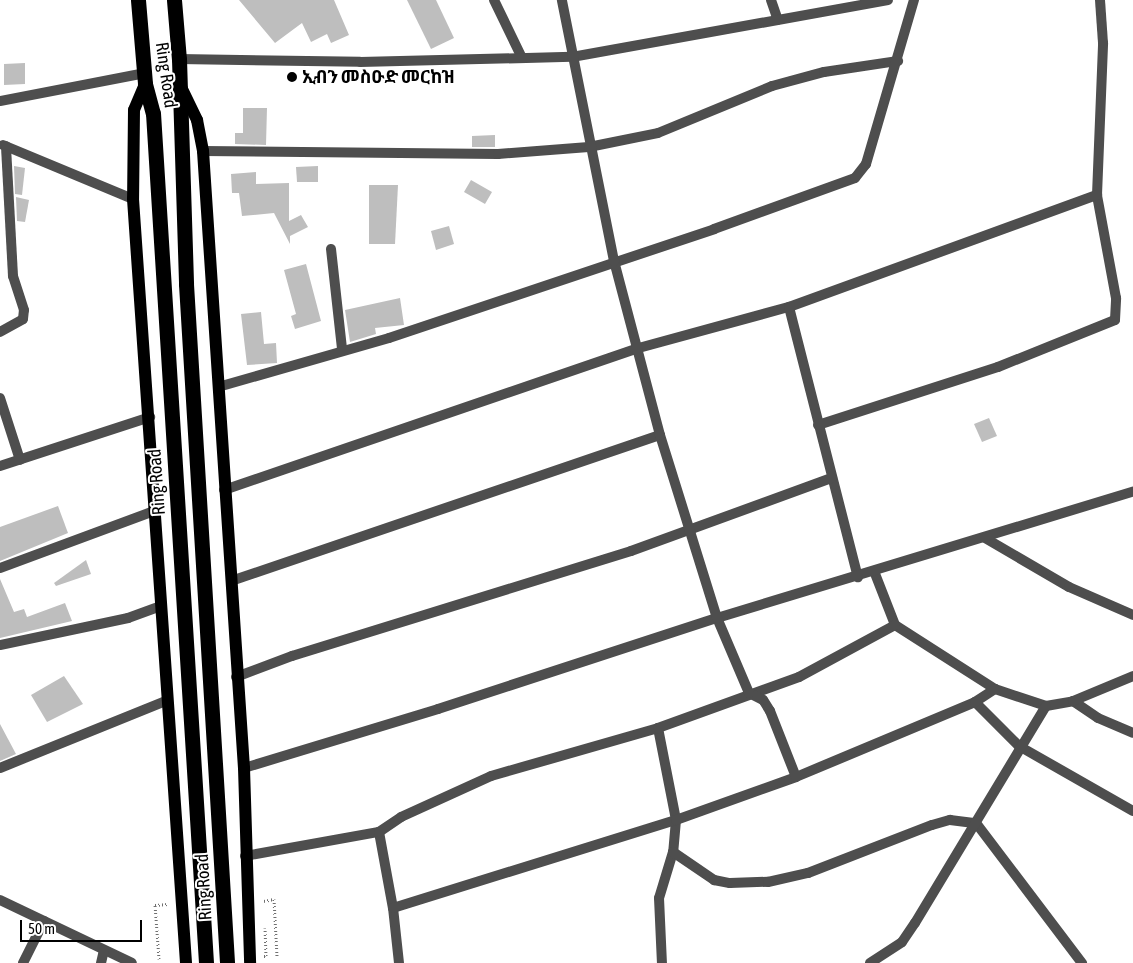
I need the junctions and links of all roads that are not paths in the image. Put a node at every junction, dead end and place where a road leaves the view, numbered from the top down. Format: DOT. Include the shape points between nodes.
graph roads {
  1 [pos="138,0"];
  2 [pos="174,0"];
  3 [pos="494,0"];
  4 [pos="562,0"];
  5 [pos="771,0"];
  6 [pos="888,0"];
  7 [pos="914,0"];
  8 [pos="1100,0"];
  9 [pos="778,20"];
  10 [pos="572,57"];
  11 [pos="522,58"];
  12 [pos="179,59"];
  13 [pos="898,61"];
  14 [pos="145,78"];
  15 [pos="180,85"];
  16 [pos="0,101"];
  17 [pos="3,145"];
  18 [pos="589,147"];
  19 [pos="203,151"];
  20 [pos="1098,195"];
  21 [pos="133,199"];
  22 [pos="331,249"];
  23 [pos="614,262"];
  24 [pos="789,307"];
  25 [pos="0,332"];
  26 [pos="342,349"];
  27 [pos="635,349"];
  28 [pos="218,387"];
  29 [pos="0,398"];
  30 [pos="150,417"];
  31 [pos="818,425"];
  32 [pos="660,436"];
  33 [pos="20,460"];
  34 [pos="0,466"];
  35 [pos="832,478"];
  36 [pos="224,490"];
  37 [pos="1133,492"];
  38 [pos="157,510"];
  39 [pos="690,531"];
  40 [pos="984,538"];
  41 [pos="0,568"];
  42 [pos="874,571"];
  43 [pos="858,577"];
  44 [pos="231,581"];
  45 [pos="161,606"];
  46 [pos="1133,615"];
  47 [pos="717,618"];
  48 [pos="894,625"];
  49 [pos="0,645"];
  50 [pos="1133,676"];
  51 [pos="236,677"];
  52 [pos="995,689"];
  53 [pos="749,694"];
  54 [pos="166,701"];
  55 [pos="1073,701"];
  56 [pos="974,702"];
  57 [pos="1046,706"];
  58 [pos="658,728"];
  59 [pos="1133,733"];
  60 [pos="1019,746"];
  61 [pos="0,768"];
  62 [pos="244,768"];
  63 [pos="796,777"];
  64 [pos="1133,811"];
  65 [pos="676,820"];
  66 [pos="976,823"];
  67 [pos="379,832"];
  68 [pos="674,852"];
  69 [pos="245,856"];
  70 [pos="0,900"];
  71 [pos="393,908"];
  72 [pos="44,921"];
  73 [pos="104,950"];
  74 [pos="23,963"];
  75 [pos="101,963"];
  76 [pos="132,963"];
  77 [pos="186,963"];
  78 [pos="206,963"];
  79 [pos="227,963"];
  80 [pos="250,963"];
  81 [pos="399,963"];
  82 [pos="662,963"];
  83 [pos="870,963"];
  84 [pos="1082,963"];
  1 -- 14 [label="highway, Ring Road"];
  2 -- 12 [label="highway, Ring Road"];
  3 -- 11 [label="street"];
  4 -- 10 [label="street"];
  5 -- 9 [label="street"];
  6 -- 9 [label="street"];
  7 -- 13 [label="street"];
  8 -- 20 [label="street" via="1103,43"];
  9 -- 10 [label="street"];
  10 -- 11 [label="street"];
  10 -- 18 [label="street"];
  11 -- 12 [label="street" via="360,62"];
  12 -- 15 [label="highway, Ring Road"];
  13 -- 18 [label="street" via="824,72 772,86 658,133"];
  13 -- 23 [label="street" via="866,164 855,178"];
  14 -- 16 [label="street"];
  14 -- 21 [label="main road" via="134,110"];
  14 -- 78 [label="highway, Ring Road" via="153,113"];
  15 -- 19 [label="main road" via="197,120"];
  15 -- 79 [label="highway, Ring Road" via="186,284"];
  17 -- 21 [label="street"];
  17 -- 25 [label="street" via="12,268 24,310 23,319"];
  18 -- 19 [label="street" via="498,154"];
  18 -- 23 [label="street"];
  19 -- 28 [label="main road"];
  20 -- 24 [label="street"];
  20 -- 31 [label="street" via="1116,298 1115,320 998,367"];
  21 -- 30 [label="main road"];
  22 -- 26 [label="street"];
  23 -- 26 [label="street" via="389,338"];
  23 -- 27 [label="street"];
  24 -- 27 [label="street"];
  24 -- 31 [label="street"];
  26 -- 28 [label="street"];
  27 -- 32 [label="street"];
  27 -- 36 [label="street"];
  28 -- 36 [label="main road"];
  29 -- 33 [label="street"];
  30 -- 33 [label="street"];
  30 -- 38 [label="main road"];
  31 -- 35 [label="street"];
  32 -- 39 [label="street"];
  32 -- 44 [label="street"];
  33 -- 34 [label="street"];
  35 -- 39 [label="street"];
  35 -- 43 [label="street"];
  36 -- 44 [label="main road"];
  37 -- 40 [label="street"];
  38 -- 41 [label="street"];
  38 -- 45 [label="main road"];
  39 -- 47 [label="street"];
  39 -- 51 [label="street" via="292,656"];
  40 -- 42 [label="street"];
  40 -- 46 [label="street" via="1069,587"];
  42 -- 43 [label="street"];
  42 -- 48 [label="street"];
  43 -- 47 [label="street"];
  44 -- 51 [label="main road"];
  45 -- 49 [label="street" via="128,618"];
  45 -- 54 [label="main road"];
  47 -- 53 [label="street"];
  47 -- 62 [label="street"];
  48 -- 52 [label="street"];
  48 -- 53 [label="street" via="799,677"];
  50 -- 55 [label="street"];
  51 -- 62 [label="main road"];
  52 -- 56 [label="street"];
  52 -- 57 [label="street"];
  53 -- 58 [label="street"];
  53 -- 63 [label="street" via="763,700 770,711"];
  54 -- 61 [label="street"];
  54 -- 77 [label="main road"];
  55 -- 57 [label="street"];
  55 -- 59 [label="street" via="1098,718"];
  56 -- 60 [label="street"];
  56 -- 63 [label="street"];
  57 -- 60 [label="street"];
  58 -- 65 [label="street"];
  58 -- 67 [label="street" via="490,776 401,817"];
  60 -- 64 [label="street"];
  60 -- 66 [label="street"];
  62 -- 69 [label="main road"];
  63 -- 65 [label="street"];
  65 -- 68 [label="street"];
  65 -- 71 [label="street"];
  66 -- 68 [label="street" via="950,820 932,824 808,873 768,882 714,880"];
  66 -- 83 [label="street" via="902,942"];
  66 -- 84 [label="street"];
  67 -- 69 [label="street"];
  67 -- 71 [label="street"];
  68 -- 82 [label="street" via="659,898"];
  69 -- 80 [label="main road"];
  70 -- 72 [label="street"];
  71 -- 81 [label="street"];
  72 -- 73 [label="street"];
  72 -- 74 [label="street"];
  73 -- 75 [label="street"];
  73 -- 76 [label="street"];
}
